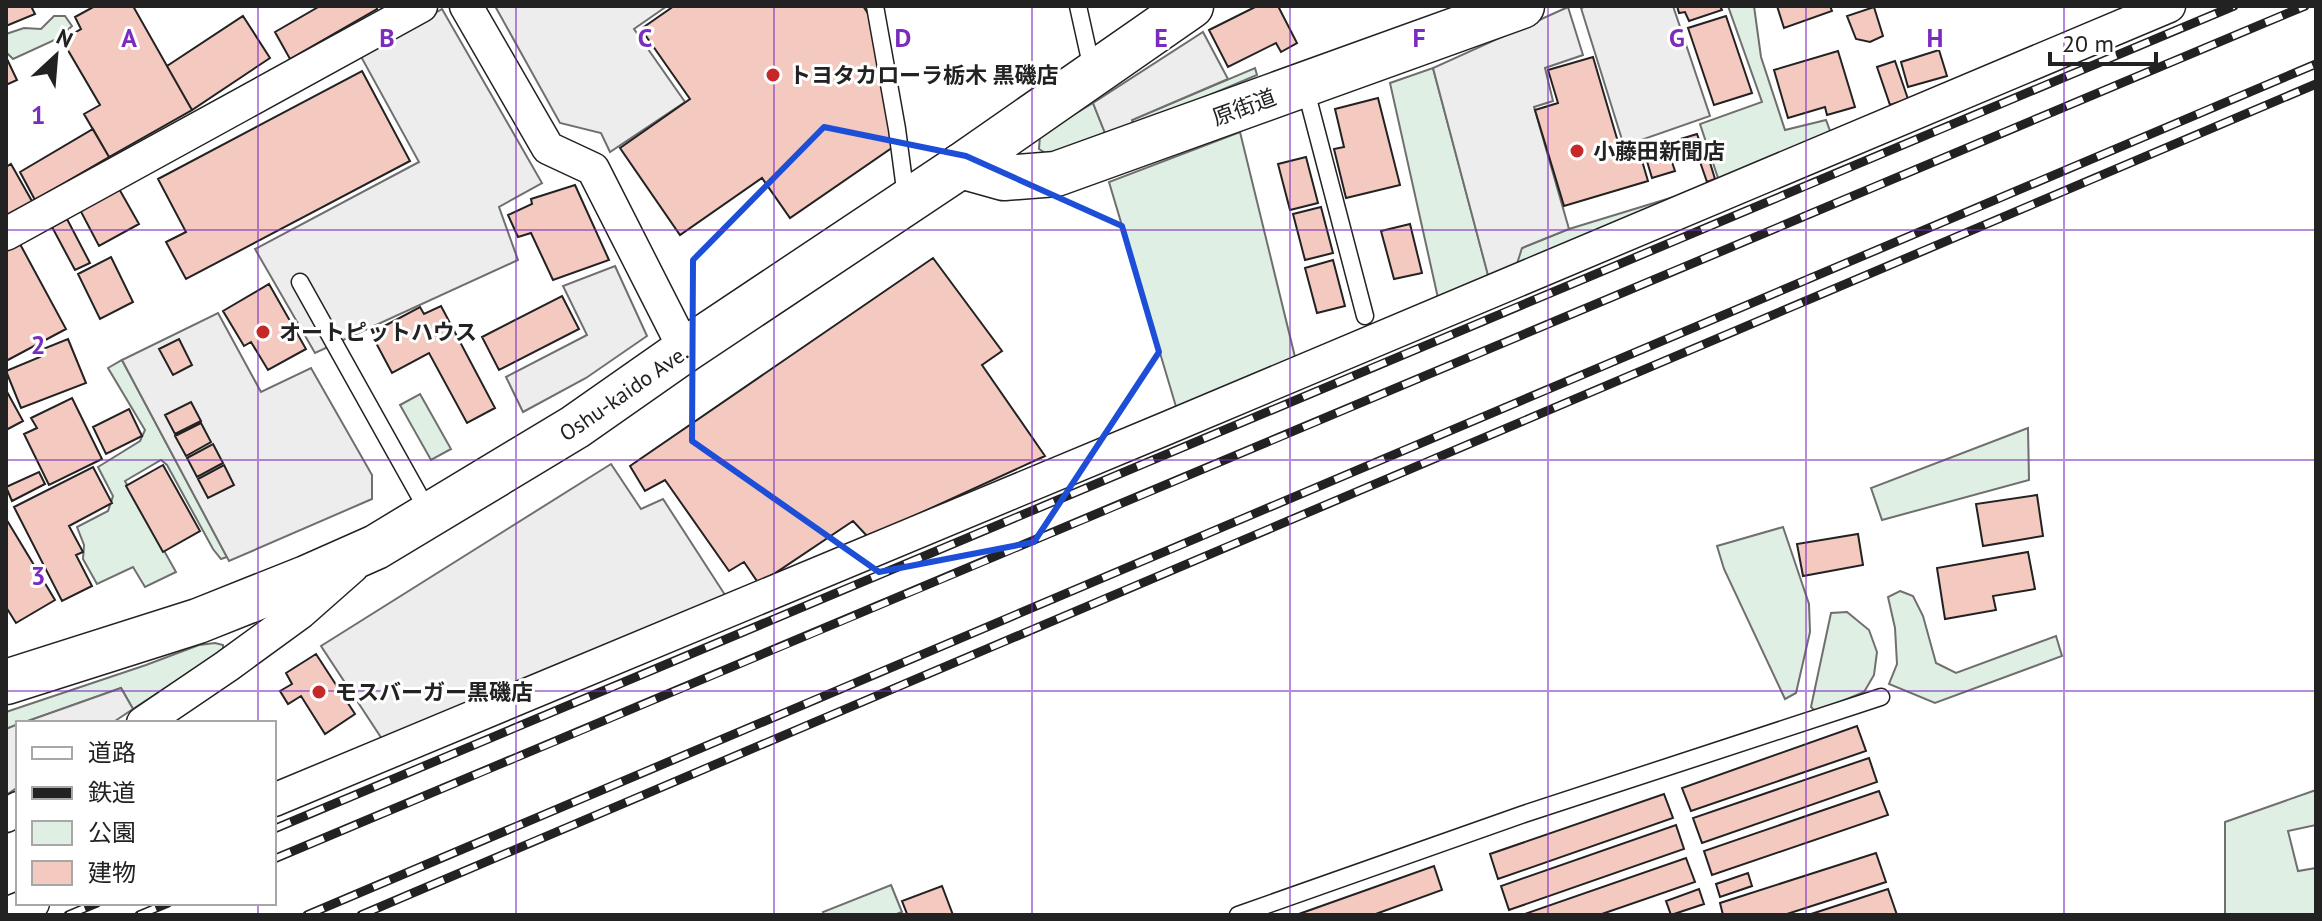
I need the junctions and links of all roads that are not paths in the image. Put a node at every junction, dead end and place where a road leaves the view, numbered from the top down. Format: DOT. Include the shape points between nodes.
graph roads {
  1 [pos="421,6"];
  2 [pos="466,6"];
  3 [pos="875,6"];
  4 [pos="1078,6"];
  5 [pos="1522,6"];
  6 [pos="2169,6"];
  7 [pos="1179,10"];
  8 [pos="1093,74"];
  9 [pos="1305,85"];
  10 [pos="961,166"];
  11 [pos="907,202"];
  12 [pos="6,234"];
  13 [pos="300,282"];
  14 [pos="1365,316"];
  15 [pos="685,350"];
  16 [pos="430,515"];
  17 [pos="376,547"];
  18 [pos="6,682"];
  19 [pos="1881,697"];
  20 [pos="146,721"];
  21 [pos="276,799"];
  22 [pos="28,905"];
  23 [pos="6,914"];
  24 [pos="1238,915"];
  1 -- 12 [label="street"];
  2 -- 15 [label="street" via="548,148 593,169"];
  3 -- 11 [label="lane"];
  4 -- 8 [label="lane"];
  5 -- 9 [label="main road, 原街道"];
  6 -- 21 [label="street"];
  7 -- 8 [label="main road, Oshu-kaido Ave."];
  8 -- 10 [label="main road, Oshu-kaido Ave."];
  9 -- 10 [label="main road, 原街道" via="1056,174 1004,178"];
  9 -- 14 [label="lane"];
  10 -- 11 [label="main road, Oshu-kaido Ave."];
  11 -- 15 [label="main road, Oshu-kaido Ave."];
  13 -- 16 [label="lane"];
  15 -- 16 [label="main road, Oshu-kaido Ave." via="575,427"];
  16 -- 17 [label="main road, Oshu-kaido Ave."];
  17 -- 18 [label="main road, Oshu-kaido Ave." via="198,621"];
  17 -- 20 [label="street" via="301,612"];
  19 -- 24 [label="lane"];
  22 -- 23 [label="street"];
}
